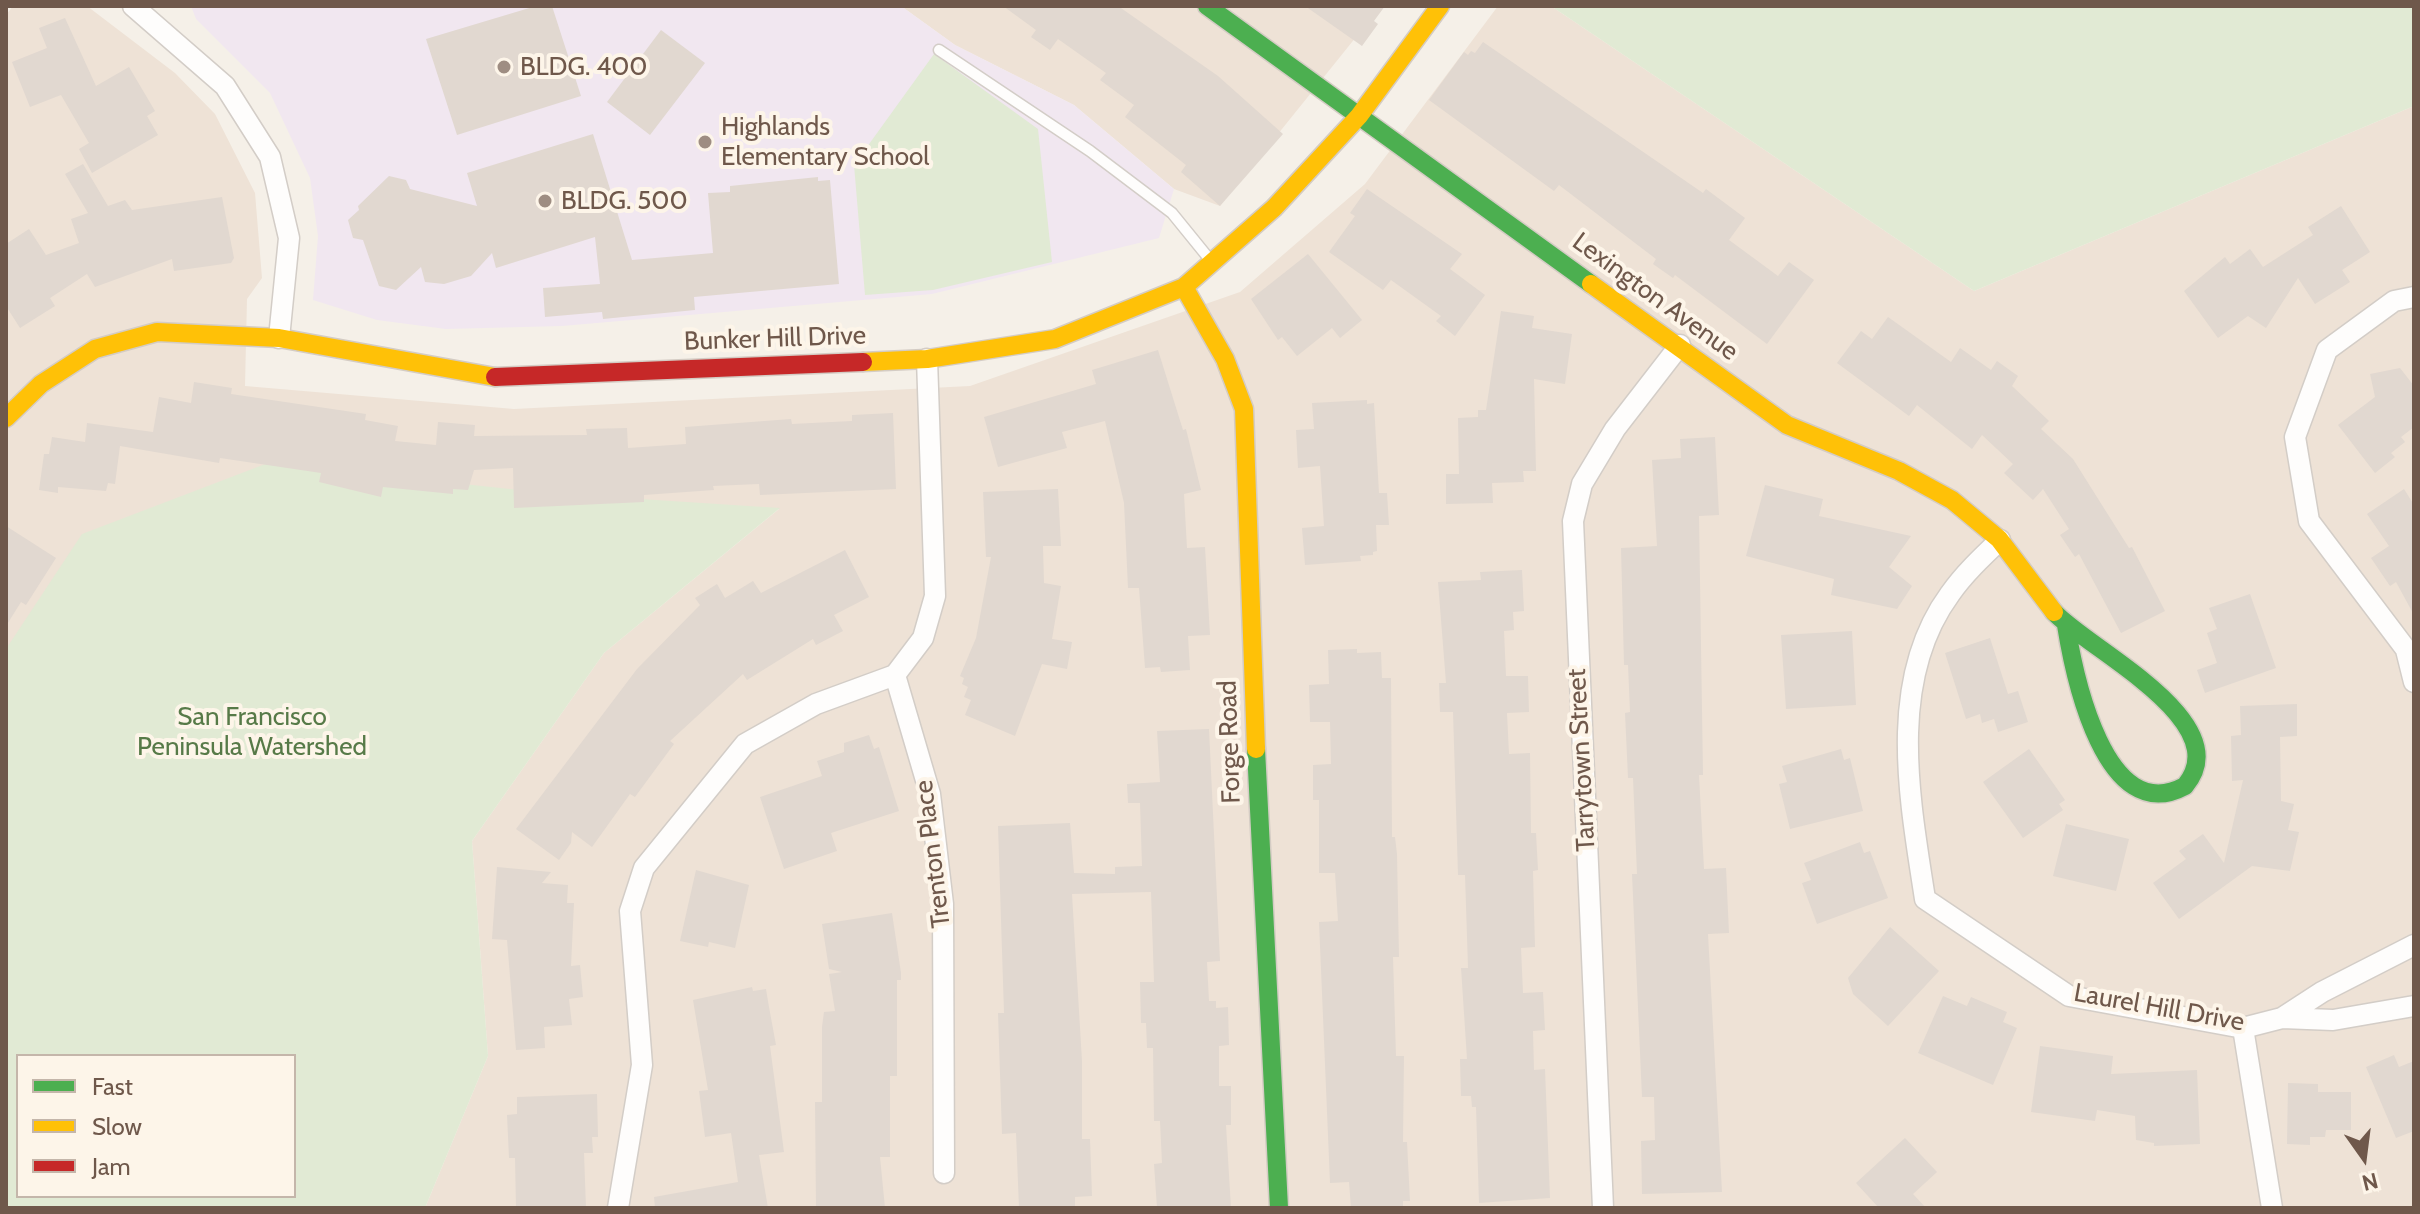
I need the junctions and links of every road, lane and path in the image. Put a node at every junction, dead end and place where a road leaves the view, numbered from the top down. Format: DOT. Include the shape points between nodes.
graph roads {
  1 [pos="1207,6"];
  2 [pos="1440,6"];
  3 [pos="137,7"];
  4 [pos="939,50"];
  5 [pos="1359,116"];
  6 [pos="1212,262"];
  7 [pos="1184,287"];
  8 [pos="2414,297"];
  9 [pos="279,338"];
  10 [pos="1680,345"];
  11 [pos="927,359"];
  12 [pos="6,418"];
  13 [pos="2000,540"];
  14 [pos="2066,625"];
  15 [pos="2410,655"];
  16 [pos="895,675"];
  17 [pos="2414,682"];
  18 [pos="2414,945"];
  19 [pos="2414,1006"];
  20 [pos="2282,1018"];
  21 [pos="2243,1028"];
  22 [pos="944,1173"];
  23 [pos="618,1208"];
  24 [pos="1279,1208"];
  25 [pos="1603,1208"];
  26 [pos="2272,1208"];
  1 -- 5 [label="street, Lexington Avenue"];
  2 -- 5 [label="street, Bunker Hill Drive"];
  3 -- 9 [label="street" via="225,86 270,157 289,238"];
  4 -- 6 [label="lane" via="1172,213"];
  5 -- 6 [label="street, Bunker Hill Drive" via="1274,208"];
  5 -- 10 [label="street, Lexington Avenue"];
  6 -- 7 [label="street, Bunker Hill Drive"];
  7 -- 11 [label="street, Bunker Hill Drive" via="1055,339"];
  7 -- 24 [label="street, Forge Road" via="1225,359 1244,409"];
  8 -- 15 [label="street" via="2394,301 2327,350 2295,437 2309,521"];
  9 -- 11 [label="street, Bunker Hill Drive" via="488,377"];
  9 -- 12 [label="street, Bunker Hill Drive" via="157,332 95,349 41,384"];
  10 -- 13 [label="street, Lexington Avenue" via="1787,425 1896,467 1957,502"];
  10 -- 25 [label="street, Tarrytown Street" via="1588,473 1573,521"];
  11 -- 16 [label="street" via="935,596 923,638"];
  13 -- 14 [label="street, Lexington Avenue"];
  13 -- 21 [label="street, Laurel Hill Drive" via="1948,596 1924,642 1911,704 1907,782 1925,899 2069,996"];
  14 -- 14 [label="street, Lexington Avenue" via="2085,710 2101,747 2128,780 2147,792 2170,797 2187,788 2198,766 2192,735 2171,705 2112,654"];
  15 -- 17 [label="street"];
  16 -- 22 [label="street, Trenton Place" via="930,794 943,904"];
  16 -- 23 [label="street" via="816,704 745,744 644,868 630,911 642,1065"];
  18 -- 20 [label="street, Laurel Hill Drive"];
  19 -- 20 [label="street, Laurel Hill Drive" via="2333,1020"];
  20 -- 21 [label="street, Laurel Hill Drive"];
  21 -- 26 [label="street"];
}
